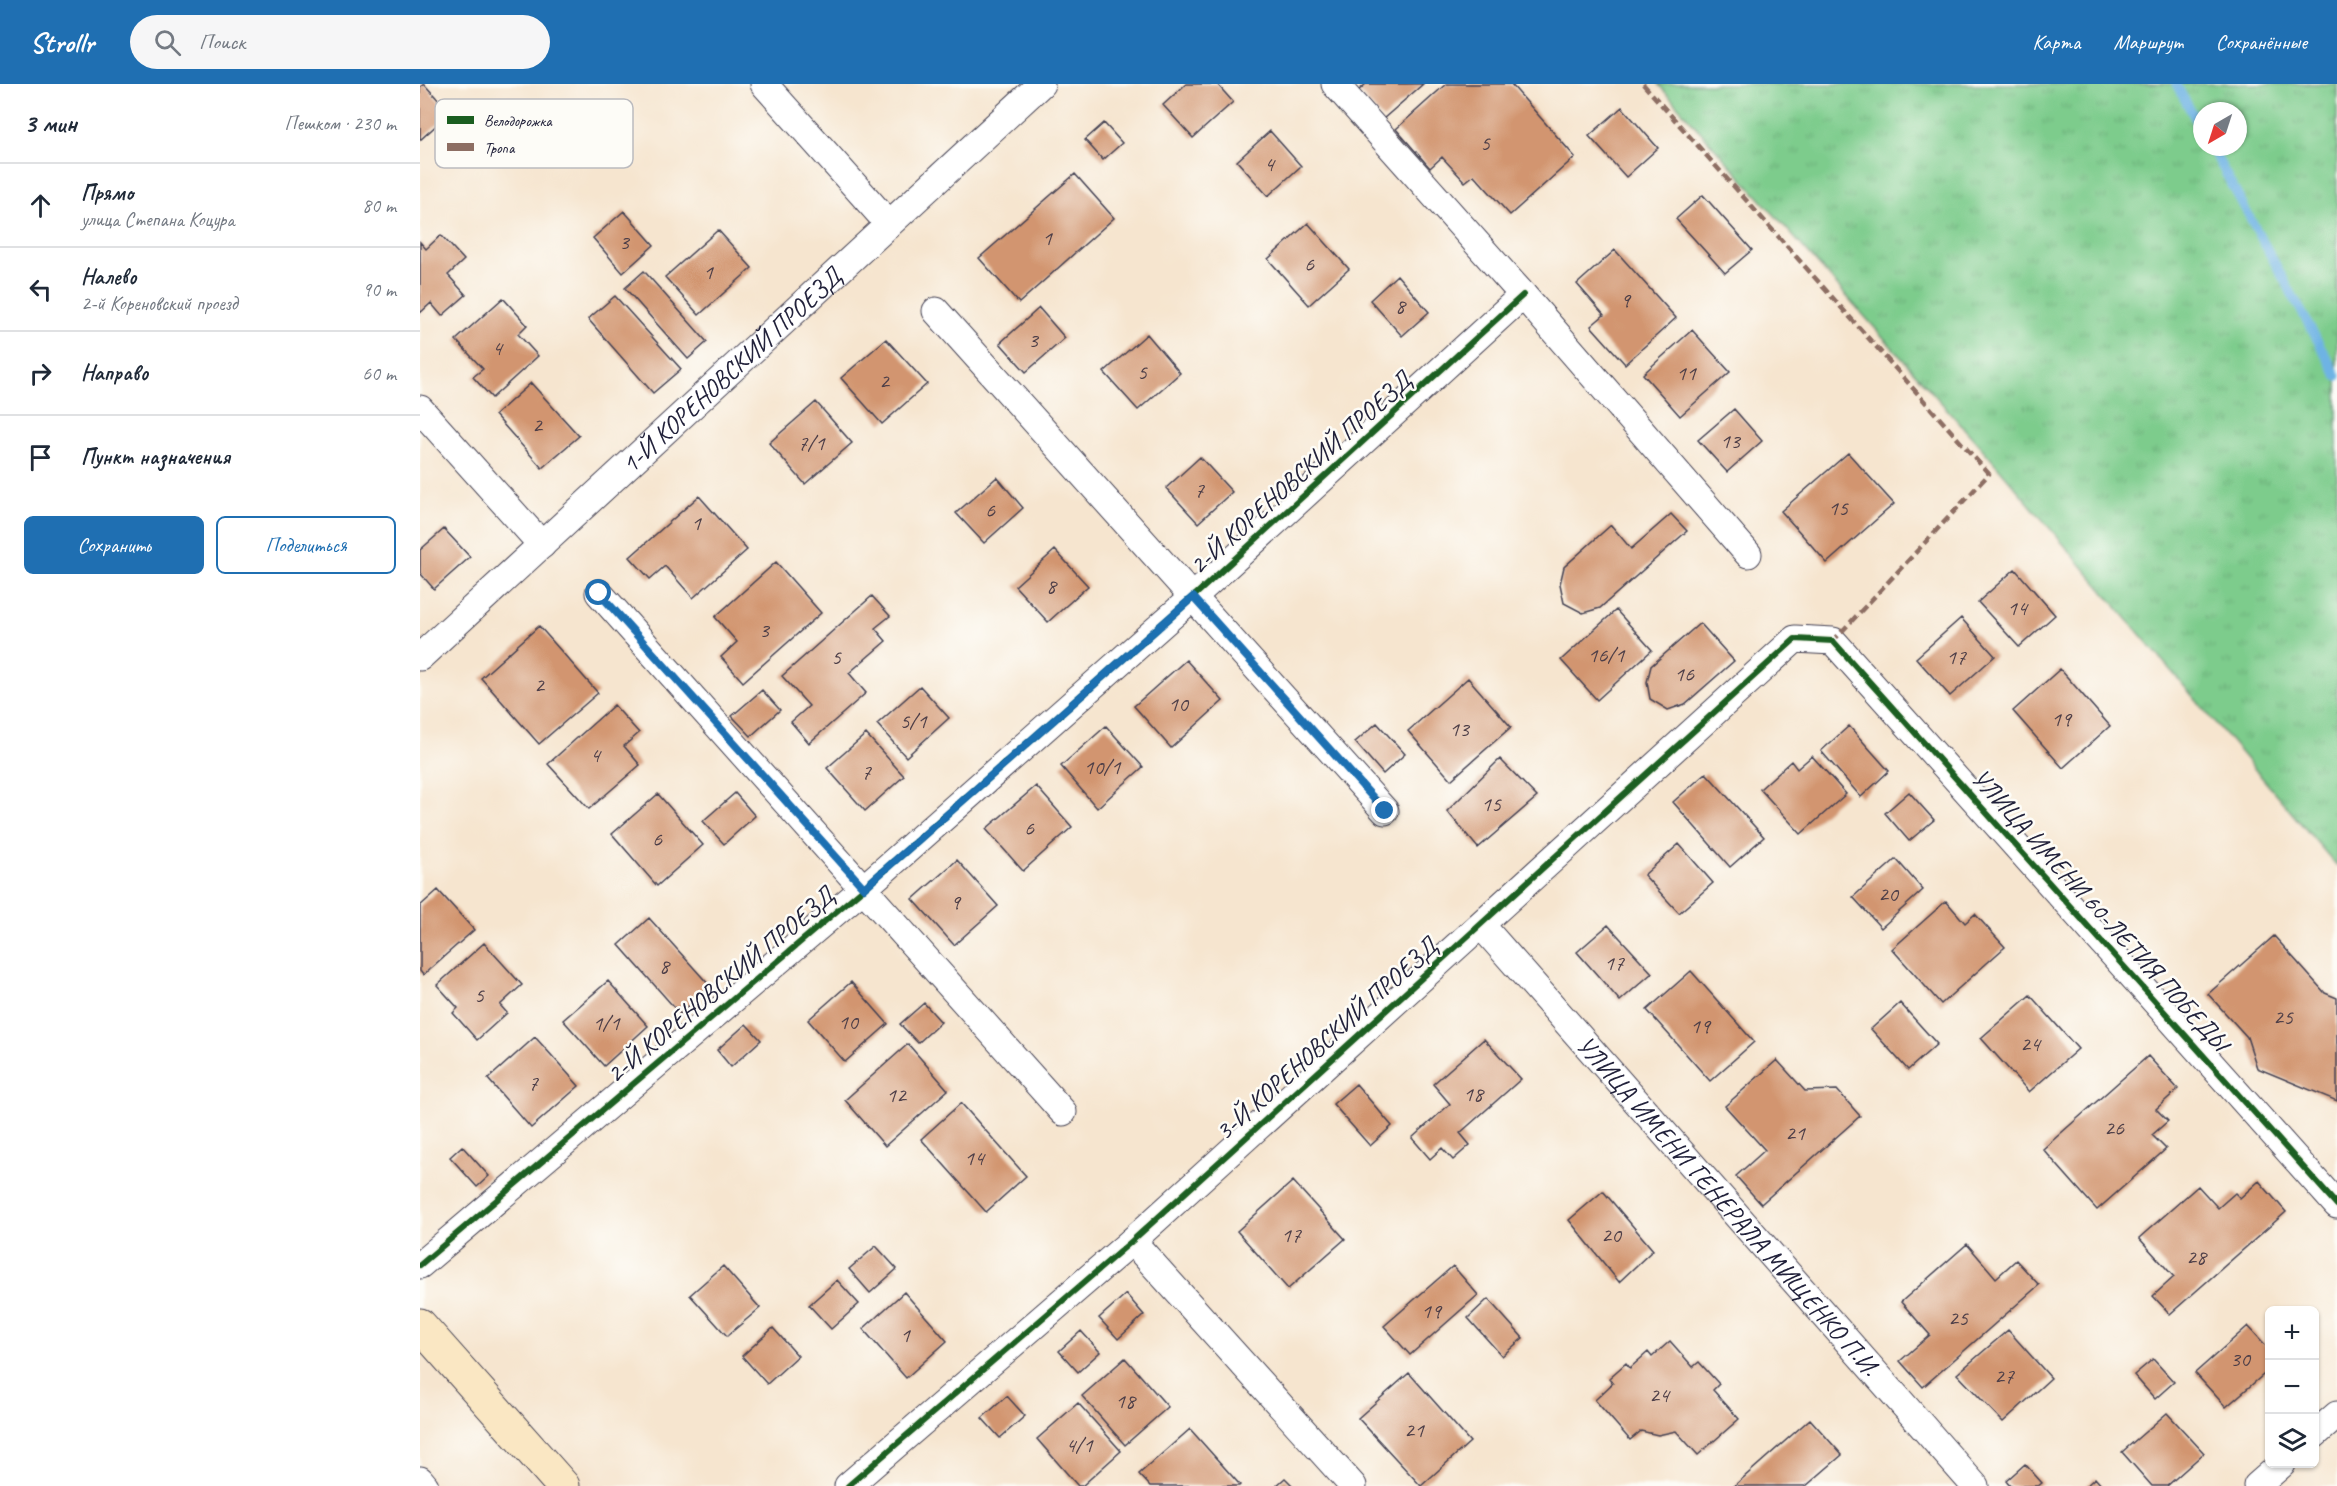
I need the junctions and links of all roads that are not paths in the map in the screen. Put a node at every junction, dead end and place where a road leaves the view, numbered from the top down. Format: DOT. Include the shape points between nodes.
graph roads {
  1 [pos="764,84"];
  2 [pos="1041,84"];
  3 [pos="1335,84"];
  4 [pos="889,224"];
  5 [pos="1523,295"];
  6 [pos="936,311"];
  7 [pos="420,409"];
  8 [pos="542,545"];
  9 [pos="1748,554"];
  10 [pos="599,593"];
  11 [pos="1193,597"];
  12 [pos="1833,641"];
  13 [pos="420,657"];
  14 [pos="1385,811"];
  15 [pos="864,888"];
  16 [pos="1481,925"];
  17 [pos="1063,1112"];
  18 [pos="2337,1205"];
  19 [pos="1132,1241"];
  20 [pos="420,1265"];
  21 [pos="420,1325"];
  22 [pos="2337,1414"];
  23 [pos="2319,1430"];
  24 [pos="2277,1468"];
  25 [pos="420,1480"];
  26 [pos="425,1486"];
  27 [pos="563,1486"];
  28 [pos="848,1486"];
  29 [pos="1353,1486"];
  30 [pos="1975,1486"];
  31 [pos="2257,1486"];
  1 -- 4 [label="street"];
  2 -- 4 [label="street, 1-Й КОРЕНОВСКИЙ ПРОЕЗД"];
  3 -- 5 [label="street"];
  4 -- 8 [label="street, 1-Й КОРЕНОВСКИЙ ПРОЕЗД"];
  5 -- 9 [label="street"];
  5 -- 11 [label="street, 2-Й КОРЕНОВСКИЙ ПРОЕЗД"];
  6 -- 11 [label="street"];
  7 -- 8 [label="street"];
  8 -- 13 [label="street, 1-Й КОРЕНОВСКИЙ ПРОЕЗД"];
  10 -- 15 [label="street"];
  11 -- 14 [label="street"];
  11 -- 15 [label="street, 2-Й КОРЕНОВСКИЙ ПРОЕЗД"];
  12 -- 16 [label="street, 3-Й КОРЕНОВСКИЙ ПРОЕЗД" via="1795,639"];
  12 -- 18 [label="street, УЛИЦА ИМЕНИ 60-ЛЕТИЯ ПОБЕДЫ"];
  15 -- 17 [label="street"];
  15 -- 20 [label="street, 2-Й КОРЕНОВСКИЙ ПРОЕЗД"];
  16 -- 19 [label="street, 3-Й КОРЕНОВСКИЙ ПРОЕЗД"];
  16 -- 30 [label="street, УЛИЦА ИМЕНИ ГЕНЕРАЛА МИЩЕНКО П.И."];
  19 -- 28 [label="street, 3-Й КОРЕНОВСКИЙ ПРОЕЗД"];
  19 -- 29 [label="street"];
  21 -- 27 [label="street"];
  22 -- 23 [label="street"];
  24 -- 31 [label="street"];
  25 -- 26 [label="street"];
}
